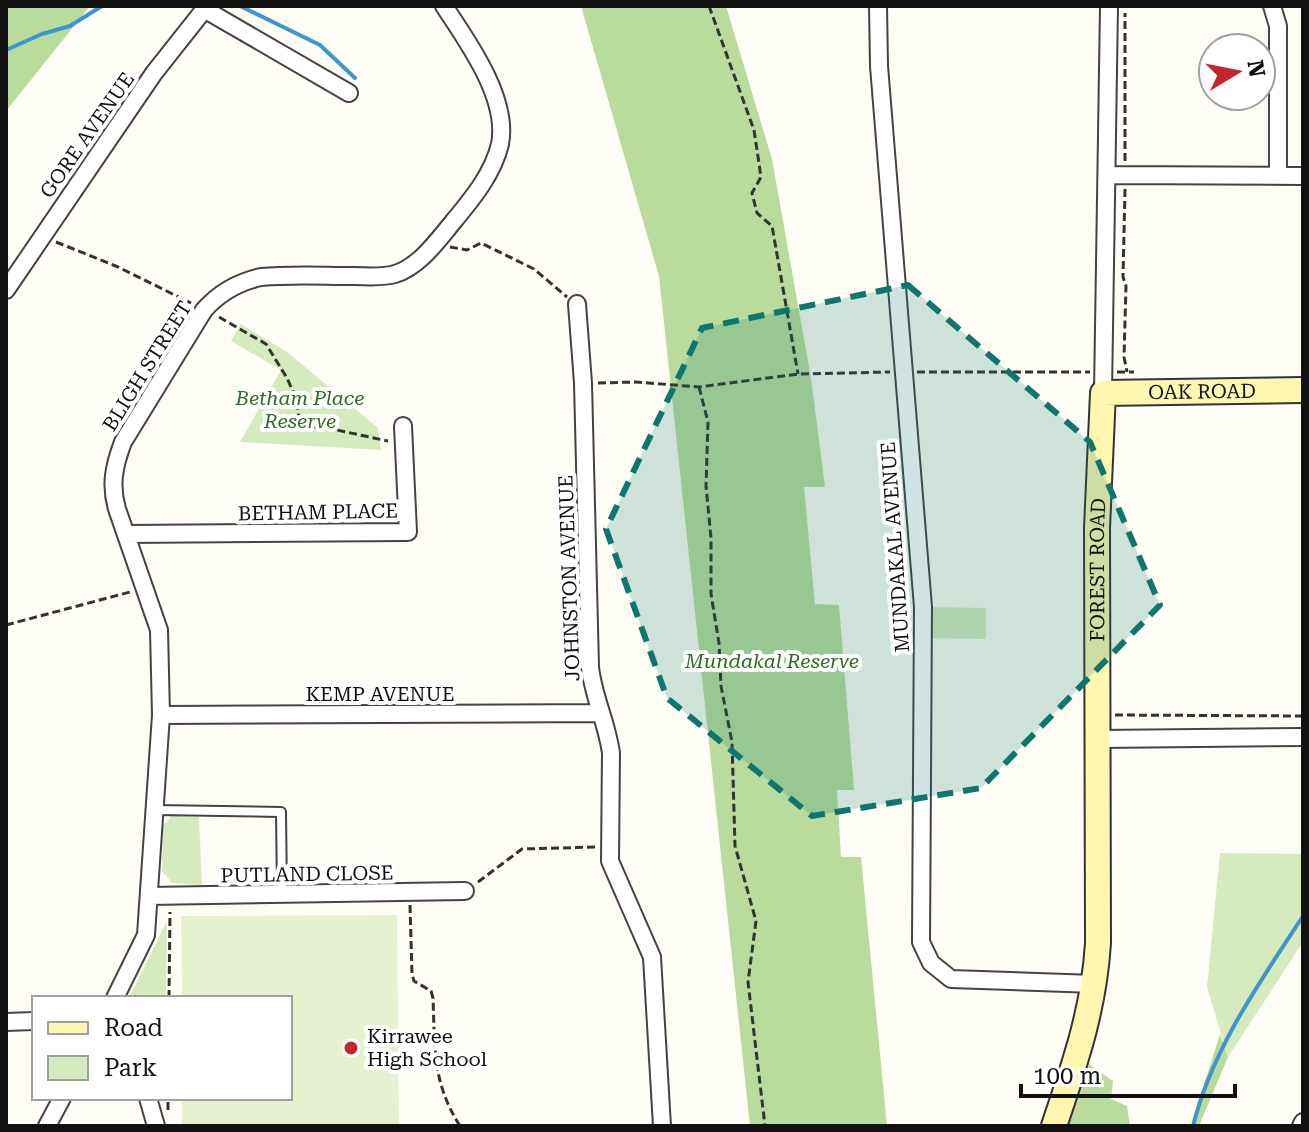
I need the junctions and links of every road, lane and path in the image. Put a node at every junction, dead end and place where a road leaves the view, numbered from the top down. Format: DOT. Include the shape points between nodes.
graph roads {
  1 [pos="444,6"];
  2 [pos="709,6"];
  3 [pos="878,6"];
  4 [pos="1109,6"];
  5 [pos="1272,6"];
  6 [pos="206,8"];
  7 [pos="349,93"];
  8 [pos="1108,175"];
  9 [pos="1278,176"];
  10 [pos="1303,176"];
  11 [pos="41,236"];
  12 [pos="457,250"];
  13 [pos="6,290"];
  14 [pos="176,296"];
  15 [pos="577,304"];
  16 [pos="204,310"];
  17 [pos="902,372"];
  18 [pos="798,374"];
  19 [pos="583,383"];
  20 [pos="1103,383"];
  21 [pos="699,387"];
  22 [pos="1303,390"];
  23 [pos="403,426"];
  24 [pos="404,444"];
  25 [pos="126,534"];
  26 [pos="144,586"];
  27 [pos="6,625"];
  28 [pos="600,713"];
  29 [pos="161,715"];
  30 [pos="1303,716"];
  31 [pos="1099,727"];
  32 [pos="1303,737"];
  33 [pos="155,810"];
  34 [pos="609,847"];
  35 [pos="465,891"];
  36 [pos="410,892"];
  37 [pos="282,895"];
  38 [pos="149,896"];
  39 [pos="170,896"];
  40 [pos="1095,984"];
  41 [pos="116,996"];
  42 [pos="169,996"];
  43 [pos="32,1021"];
  44 [pos="6,1022"];
  45 [pos="61,1100"];
  46 [pos="149,1100"];
  47 [pos="47,1126"];
  48 [pos="156,1126"];
  49 [pos="460,1126"];
  50 [pos="662,1126"];
  51 [pos="765,1126"];
  52 [pos="1054,1126"];
  1 -- 16 [label="street, BLIGH STREET" via="486,76 501,129 483,183 451,225 404,271 261,277 229,289"];
  2 -- 18 [label="path" via="754,130 761,177 752,193 757,213 772,226"];
  3 -- 17 [label="street, MUNDAKAL AVENUE"];
  4 -- 8 [label="street, FOREST ROAD"];
  5 -- 9 [label="street" via="1278,26"];
  6 -- 7 [label="street"];
  6 -- 11 [label="street, GORE AVENUE" via="154,73"];
  8 -- 9 [label="street"];
  8 -- 20 [label="street, FOREST ROAD"];
  9 -- 10 [label="street"];
  11 -- 13 [label="street, GORE AVENUE"];
  11 -- 14 [label="path"];
  12 -- 15 [label="path" via="481,243 534,269"];
  15 -- 19 [label="street, JOHNSTON AVENUE"];
  16 -- 24 [label="path" via="266,344 287,378 304,426"];
  16 -- 25 [label="street, BLIGH STREET" via="115,462 113,493"];
  17 -- 18 [label="path"];
  17 -- 20 [label="path"];
  17 -- 40 [label="street, MUNDAKAL AVENUE" via="923,607 921,942 931,963 951,979"];
  18 -- 21 [label="path"];
  19 -- 21 [label="path"];
  19 -- 28 [label="street, JOHNSTON AVENUE" via="590,667"];
  20 -- 22 [label="street, OAK ROAD"];
  20 -- 31 [label="street, FOREST ROAD" via="1097,528"];
  21 -- 51 [label="path" via="708,422 711,594 732,742 735,846 756,921 748,982"];
  23 -- 24 [label="street, BETHAM PLACE"];
  24 -- 25 [label="street, BETHAM PLACE" via="408,532"];
  25 -- 26 [label="street, BLIGH STREET"];
  26 -- 27 [label="path"];
  26 -- 29 [label="street, BLIGH STREET" via="159,630"];
  28 -- 29 [label="street, KEMP AVENUE"];
  28 -- 34 [label="street, JOHNSTON AVENUE" via="611,753"];
  29 -- 33 [label="street, BLIGH STREET"];
  30 -- 31 [label="path"];
  31 -- 32 [label="street"];
  31 -- 40 [label="street, FOREST ROAD"];
  33 -- 37 [label="lane" via="281,812"];
  33 -- 38 [label="street, BLIGH STREET"];
  34 -- 35 [label="path" via="522,849"];
  34 -- 50 [label="street, JOHNSTON AVENUE" via="614,873 652,957"];
  35 -- 36 [label="street, PUTLAND CLOSE"];
  36 -- 37 [label="street, PUTLAND CLOSE"];
  36 -- 49 [label="path" via="412,974 431,991 436,1074"];
  37 -- 39 [label="street, PUTLAND CLOSE"];
  38 -- 39 [label="street, PUTLAND CLOSE"];
  38 -- 41 [label="street, BLIGH STREET" via="146,935"];
  39 -- 42 [label="path"];
  40 -- 52 [label="street, FOREST ROAD"];
  43 -- 44 [label="street"];
  45 -- 47 [label="street"];
  46 -- 48 [label="street"];
}
